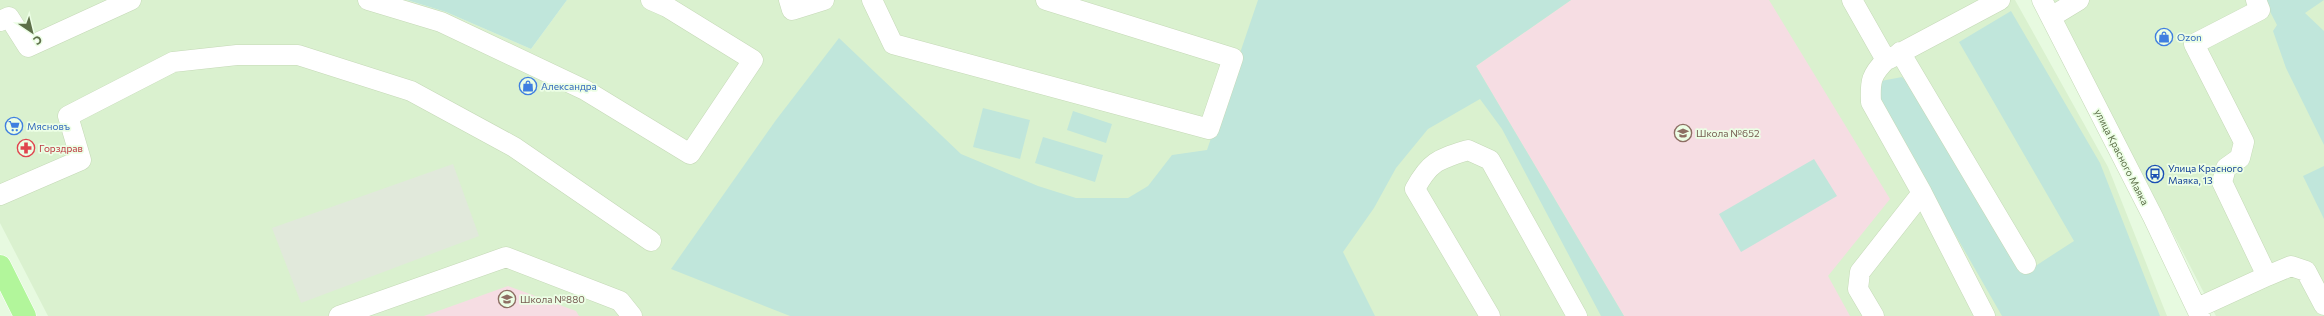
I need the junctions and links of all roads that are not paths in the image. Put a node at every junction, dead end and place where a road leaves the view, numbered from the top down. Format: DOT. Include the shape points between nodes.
graph roads {
  1 [pos="131,0"];
  2 [pos="368,0"];
  3 [pos="651,0"];
  4 [pos="789,0"];
  5 [pos="824,0"];
  6 [pos="872,0"];
  7 [pos="1046,0"];
  8 [pos="1852,0"];
  9 [pos="2000,0"];
  10 [pos="2079,0"];
  11 [pos="2256,0"];
  12 [pos="2046,8"];
  13 [pos="0,21"];
  14 [pos="1893,56"];
  15 [pos="1922,193"];
  16 [pos="0,195"];
  17 [pos="651,241"];
  18 [pos="2026,264"];
  19 [pos="0,266"];
  20 [pos="2267,276"];
  21 [pos="2324,305"];
  22 [pos="2198,312"];
  23 [pos="25,316"];
  24 [pos="339,316"];
  25 [pos="632,316"];
  26 [pos="1490,316"];
  27 [pos="1577,316"];
  28 [pos="1874,316"];
  29 [pos="1985,316"];
  1 -- 13 [label="street" via="28,47 9,17"];
  2 -- 3 [label="street" via="441,22 585,90 690,154 753,60 667,7"];
  4 -- 5 [label="street" via="792,10"];
  6 -- 7 [label="street" via="893,44 1209,129 1233,58"];
  8 -- 14 [label="street"];
  9 -- 14 [label="street"];
  10 -- 12 [label="street"];
  11 -- 20 [label="street" via="2260,10 2194,44 2244,142 2240,158 2226,168 2222,182"];
  12 -- 22 [label="street, улица Красного Маяка" via="2153,217"];
  14 -- 15 [label="street" via="1873,73 1870,87 1871,102"];
  14 -- 18 [label="street"];
  15 -- 28 [label="street" via="1860,272 1858,289"];
  15 -- 29 [label="street"];
  16 -- 17 [label="street" via="81,160 68,116 173,62 237,55 298,55 411,91 514,147"];
  19 -- 23 [label="main road"];
  20 -- 21 [label="street" via="2291,266 2306,271"];
  20 -- 22 [label="street"];
  24 -- 25 [label="street" via="506,257 620,301"];
  26 -- 27 [label="street" via="1415,190 1423,174 1438,159 1468,150 1490,160"];
}
